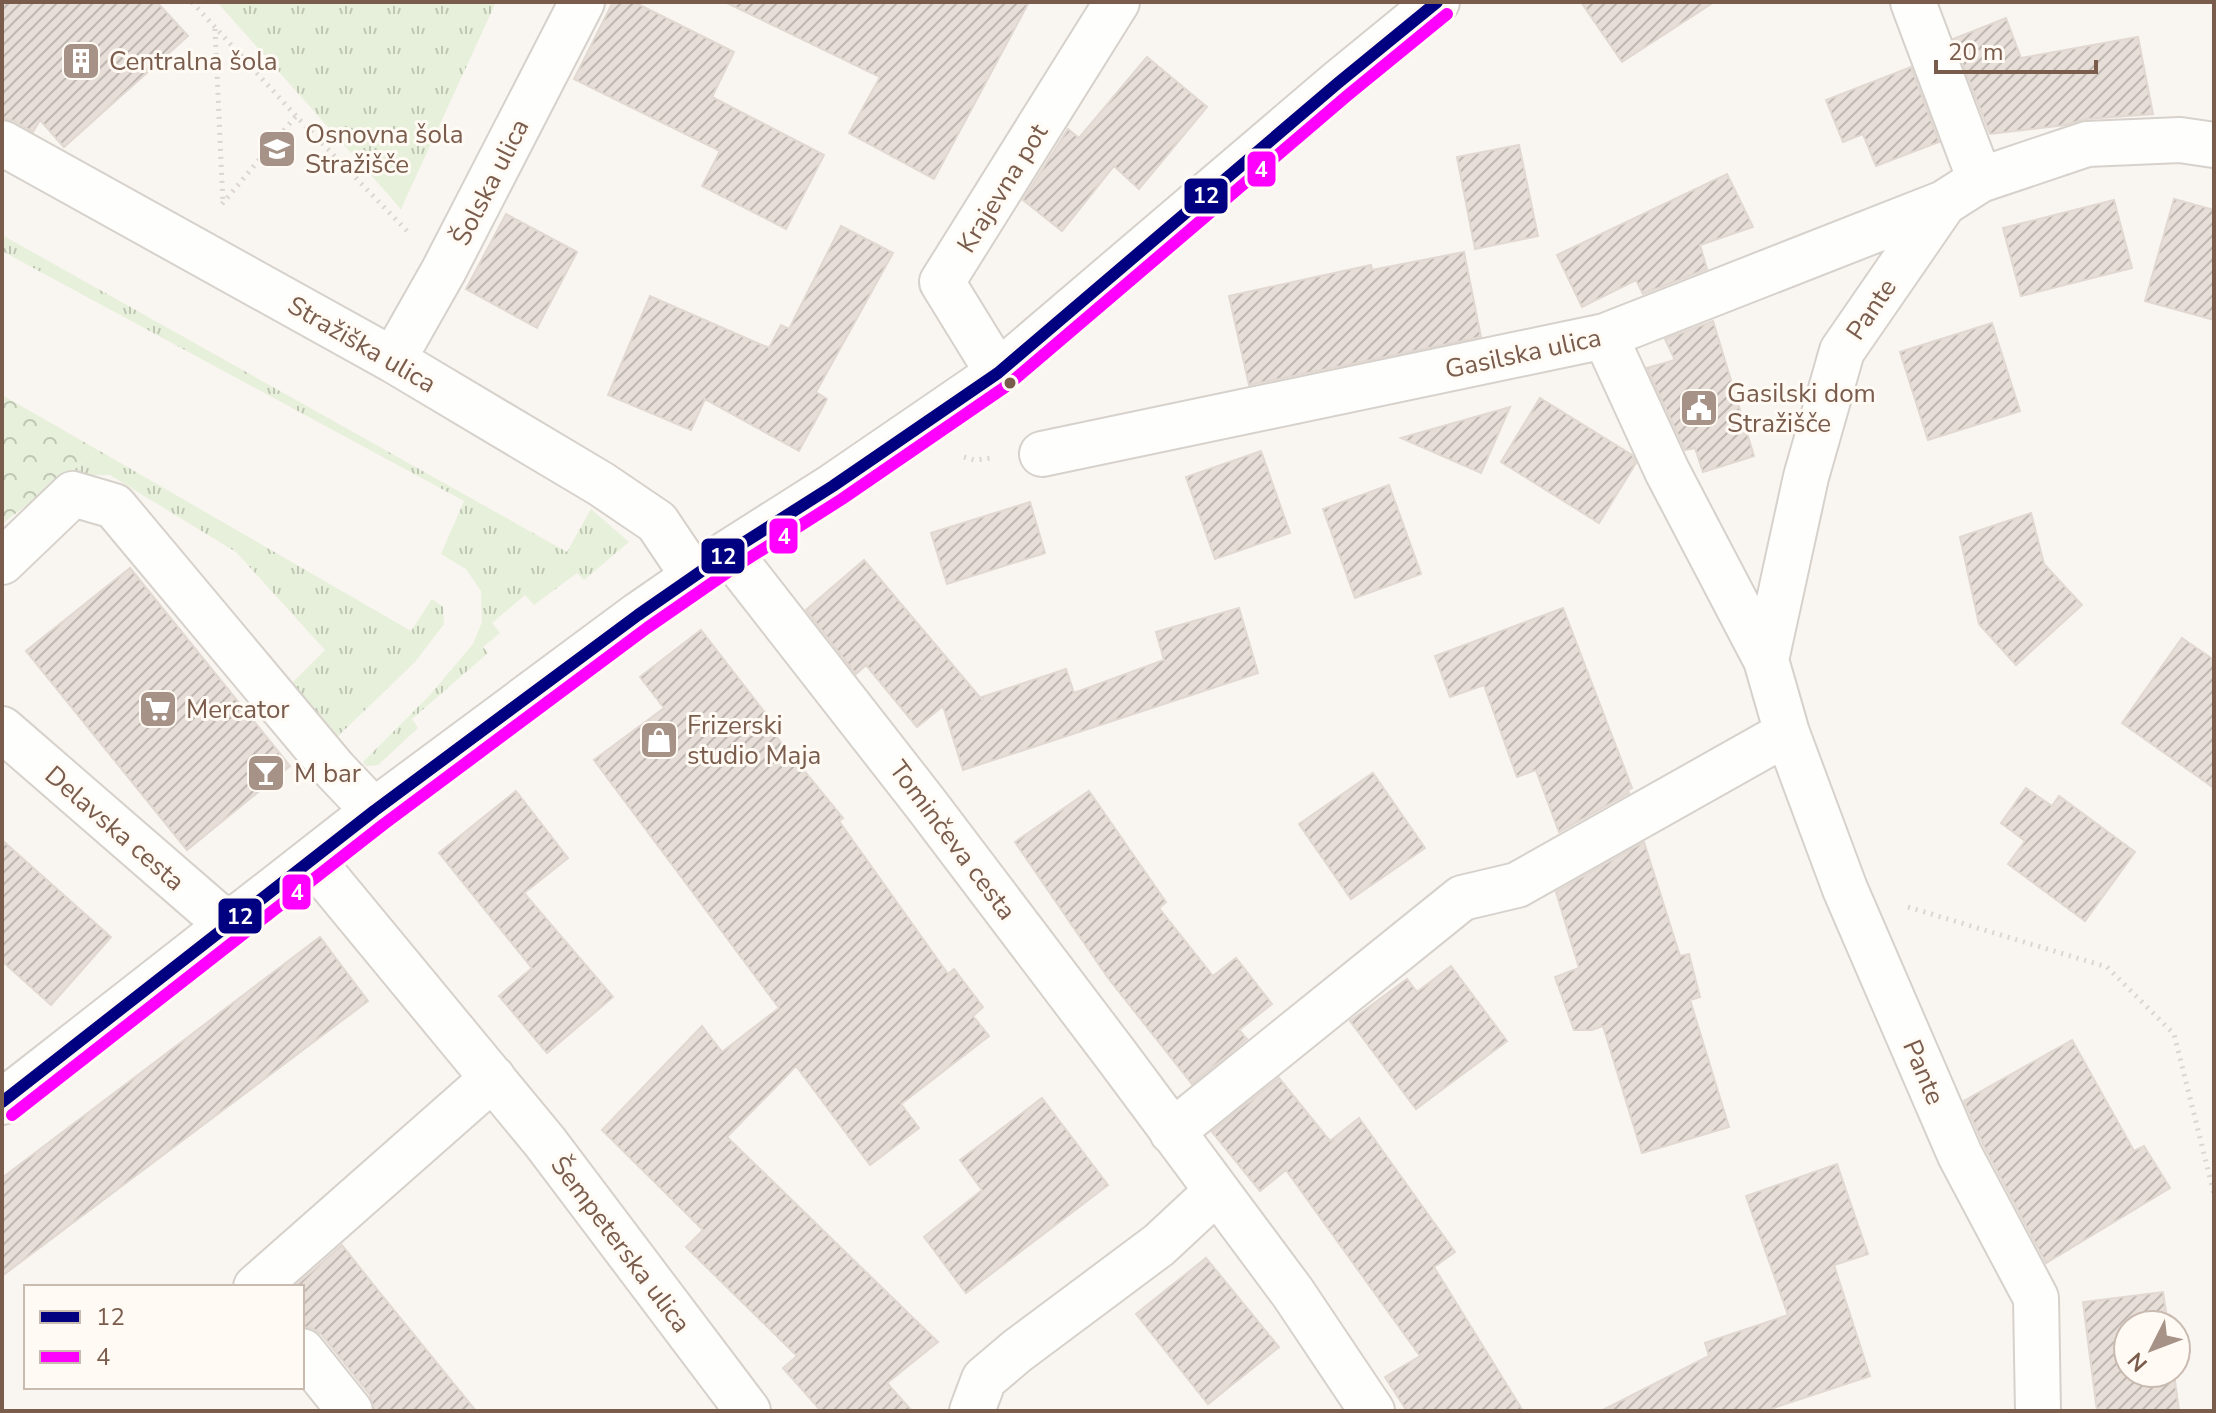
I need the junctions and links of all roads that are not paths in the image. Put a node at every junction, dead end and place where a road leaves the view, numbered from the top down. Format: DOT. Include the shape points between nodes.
graph roads {
  1 [pos="582,2"];
  2 [pos="1117,2"];
  3 [pos="1437,2"];
  4 [pos="1913,2"];
  5 [pos="2,143"];
  6 [pos="2214,145"];
  7 [pos="1980,180"];
  8 [pos="1944,203"];
  9 [pos="1605,336"];
  10 [pos="393,360"];
  11 [pos="998,373"];
  12 [pos="1042,454"];
  13 [pos="2,562"];
  14 [pos="712,565"];
  15 [pos="1766,660"];
  16 [pos="2,729"];
  17 [pos="1787,733"];
  18 [pos="374,811"];
  19 [pos="312,860"];
  20 [pos="229,926"];
  21 [pos="493,1078"];
  22 [pos="2,1102"];
  23 [pos="1172,1132"];
  24 [pos="1217,1191"];
  25 [pos="258,1285"];
  26 [pos="304,1354"];
  27 [pos="350,1411"];
  28 [pos="748,1411"];
  29 [pos="972,1411"];
  30 [pos="1372,1411"];
  31 [pos="2038,1411"];
  1 -- 10 [label="street, Šolska ulica"];
  2 -- 11 [label="street, Krajevna pot" via="942,282"];
  3 -- 11 [label="street"];
  4 -- 7 [label="street"];
  5 -- 10 [label="street, Stražiška ulica"];
  6 -- 7 [label="street, Gasilska ulica" via="2180,140 2087,144"];
  7 -- 8 [label="street, Gasilska ulica"];
  8 -- 9 [label="street, Gasilska ulica"];
  8 -- 15 [label="street, Pante" via="1842,351 1806,477"];
  9 -- 12 [label="street, Gasilska ulica"];
  9 -- 15 [label="street, Pante" via="1667,471"];
  10 -- 14 [label="street, Stražiška ulica" via="601,484"];
  11 -- 14 [label="street"];
  13 -- 18 [label="street" via="73,494 114,506"];
  14 -- 18 [label="street"];
  14 -- 23 [label="street, Tominčeva cesta" via="925,803"];
  15 -- 17 [label="street, Pante"];
  16 -- 20 [label="street, Delavska cesta"];
  17 -- 23 [label="street" via="1517,885 1462,898"];
  17 -- 31 [label="street, Pante" via="1845,889 1960,1155 2036,1298"];
  18 -- 19 [label="street"];
  19 -- 20 [label="street"];
  19 -- 21 [label="street, Šempeterska ulica"];
  20 -- 22 [label="street"];
  21 -- 25 [label="street"];
  21 -- 28 [label="street, Šempeterska ulica"];
  23 -- 24 [label="street, Tominčeva cesta"];
  24 -- 29 [label="street" via="1159,1245 984,1379"];
  24 -- 30 [label="street, Tominčeva cesta"];
  26 -- 27 [label="street"];
}
